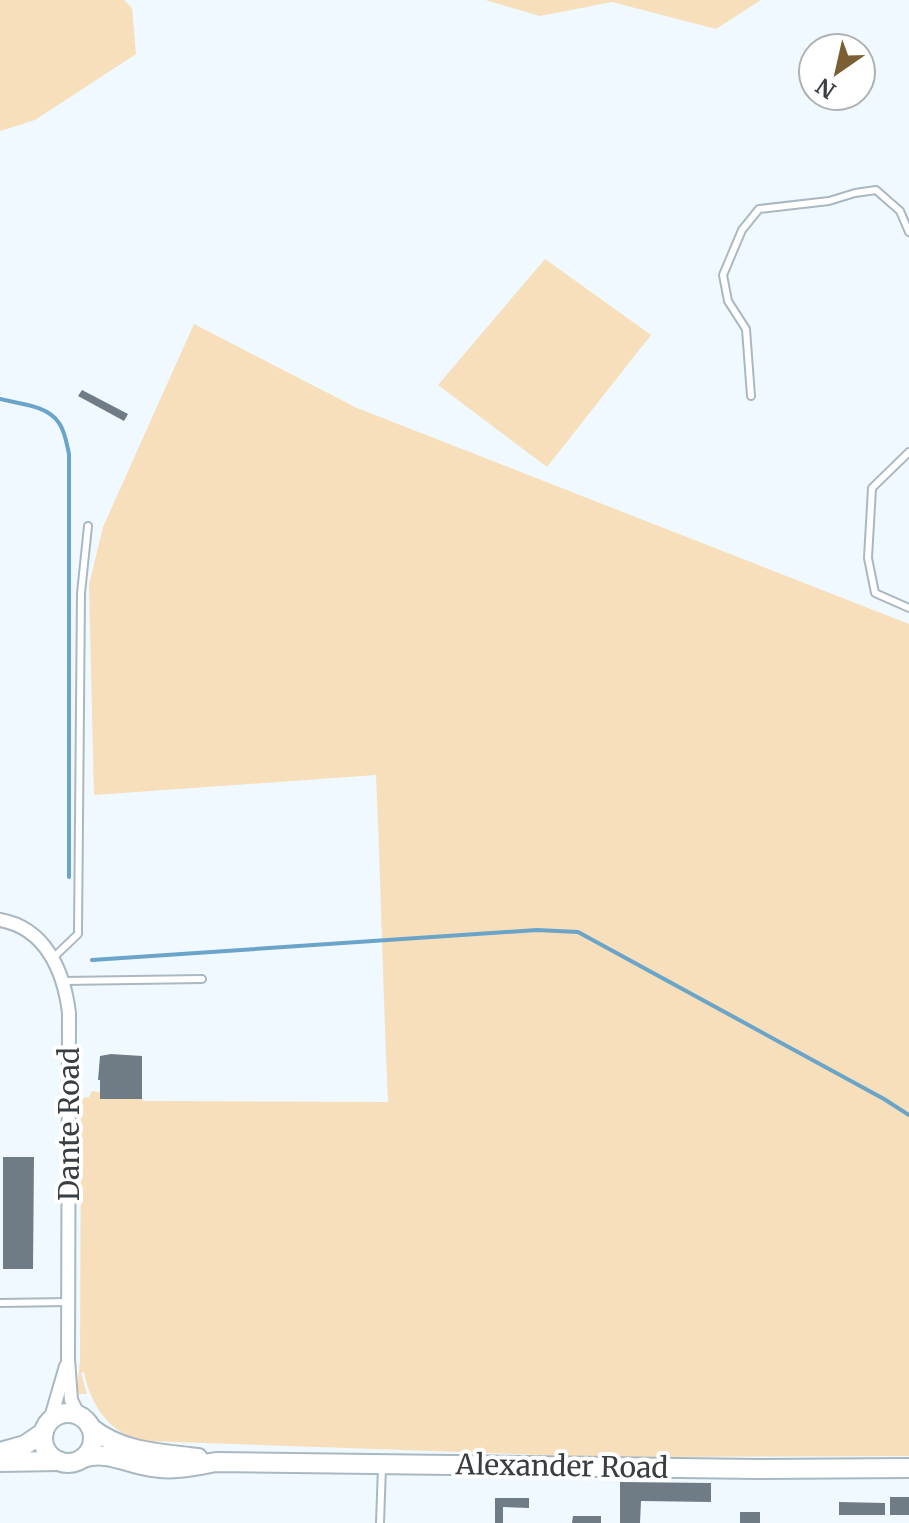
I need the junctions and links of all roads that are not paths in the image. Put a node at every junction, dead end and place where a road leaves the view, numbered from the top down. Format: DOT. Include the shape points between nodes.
graph roads {
  1 [pos="909,232"];
  2 [pos="751,396"];
  3 [pos="909,452"];
  4 [pos="88,526"];
  5 [pos="909,608"];
  6 [pos="0,920"];
  7 [pos="53,958"];
  8 [pos="202,979"];
  9 [pos="64,981"];
  10 [pos="68,1302"];
  11 [pos="0,1303"];
  12 [pos="68,1359"];
  13 [pos="85,1422"];
  14 [pos="47,1426"];
  15 [pos="0,1452"];
  16 [pos="83,1458"];
  17 [pos="59,1461"];
  18 [pos="0,1462"];
  19 [pos="216,1462"];
  20 [pos="382,1464"];
  21 [pos="909,1468"];
  22 [pos="380,1523"];
  1 -- 2 [label="lane" via="900,211 876,190 759,209 742,230 723,275 728,301 746,329"];
  3 -- 5 [label="lane" via="872,488 868,558 875,593"];
  4 -- 7 [label="lane" via="81,593 78,934"];
  6 -- 7 [label="street, Dante Road" via="23,929"];
  7 -- 9 [label="street, Dante Road"];
  8 -- 9 [label="lane"];
  9 -- 10 [label="street, Dante Road" via="69,1013"];
  10 -- 11 [label="lane"];
  10 -- 12 [label="street, Dante Road"];
  12 -- 13 [label="street" via="71,1400"];
  12 -- 14 [label="street"];
  13 -- 14 [label="street" via="63,1414"];
  13 -- 16 [label="street" via="92,1445"];
  13 -- 19 [label="street, Alexander Road" via="113,1442 140,1451"];
  14 -- 15 [label="street" via="25,1445"];
  14 -- 17 [label="street" via="46,1450"];
  16 -- 17 [label="street, Alexander Road"];
  16 -- 19 [label="street, Alexander Road" via="107,1454 165,1469"];
  17 -- 18 [label="street, Alexander Road"];
  19 -- 20 [label="street, Alexander Road"];
  20 -- 21 [label="street, Alexander Road"];
  20 -- 22 [label="lane"];
}
